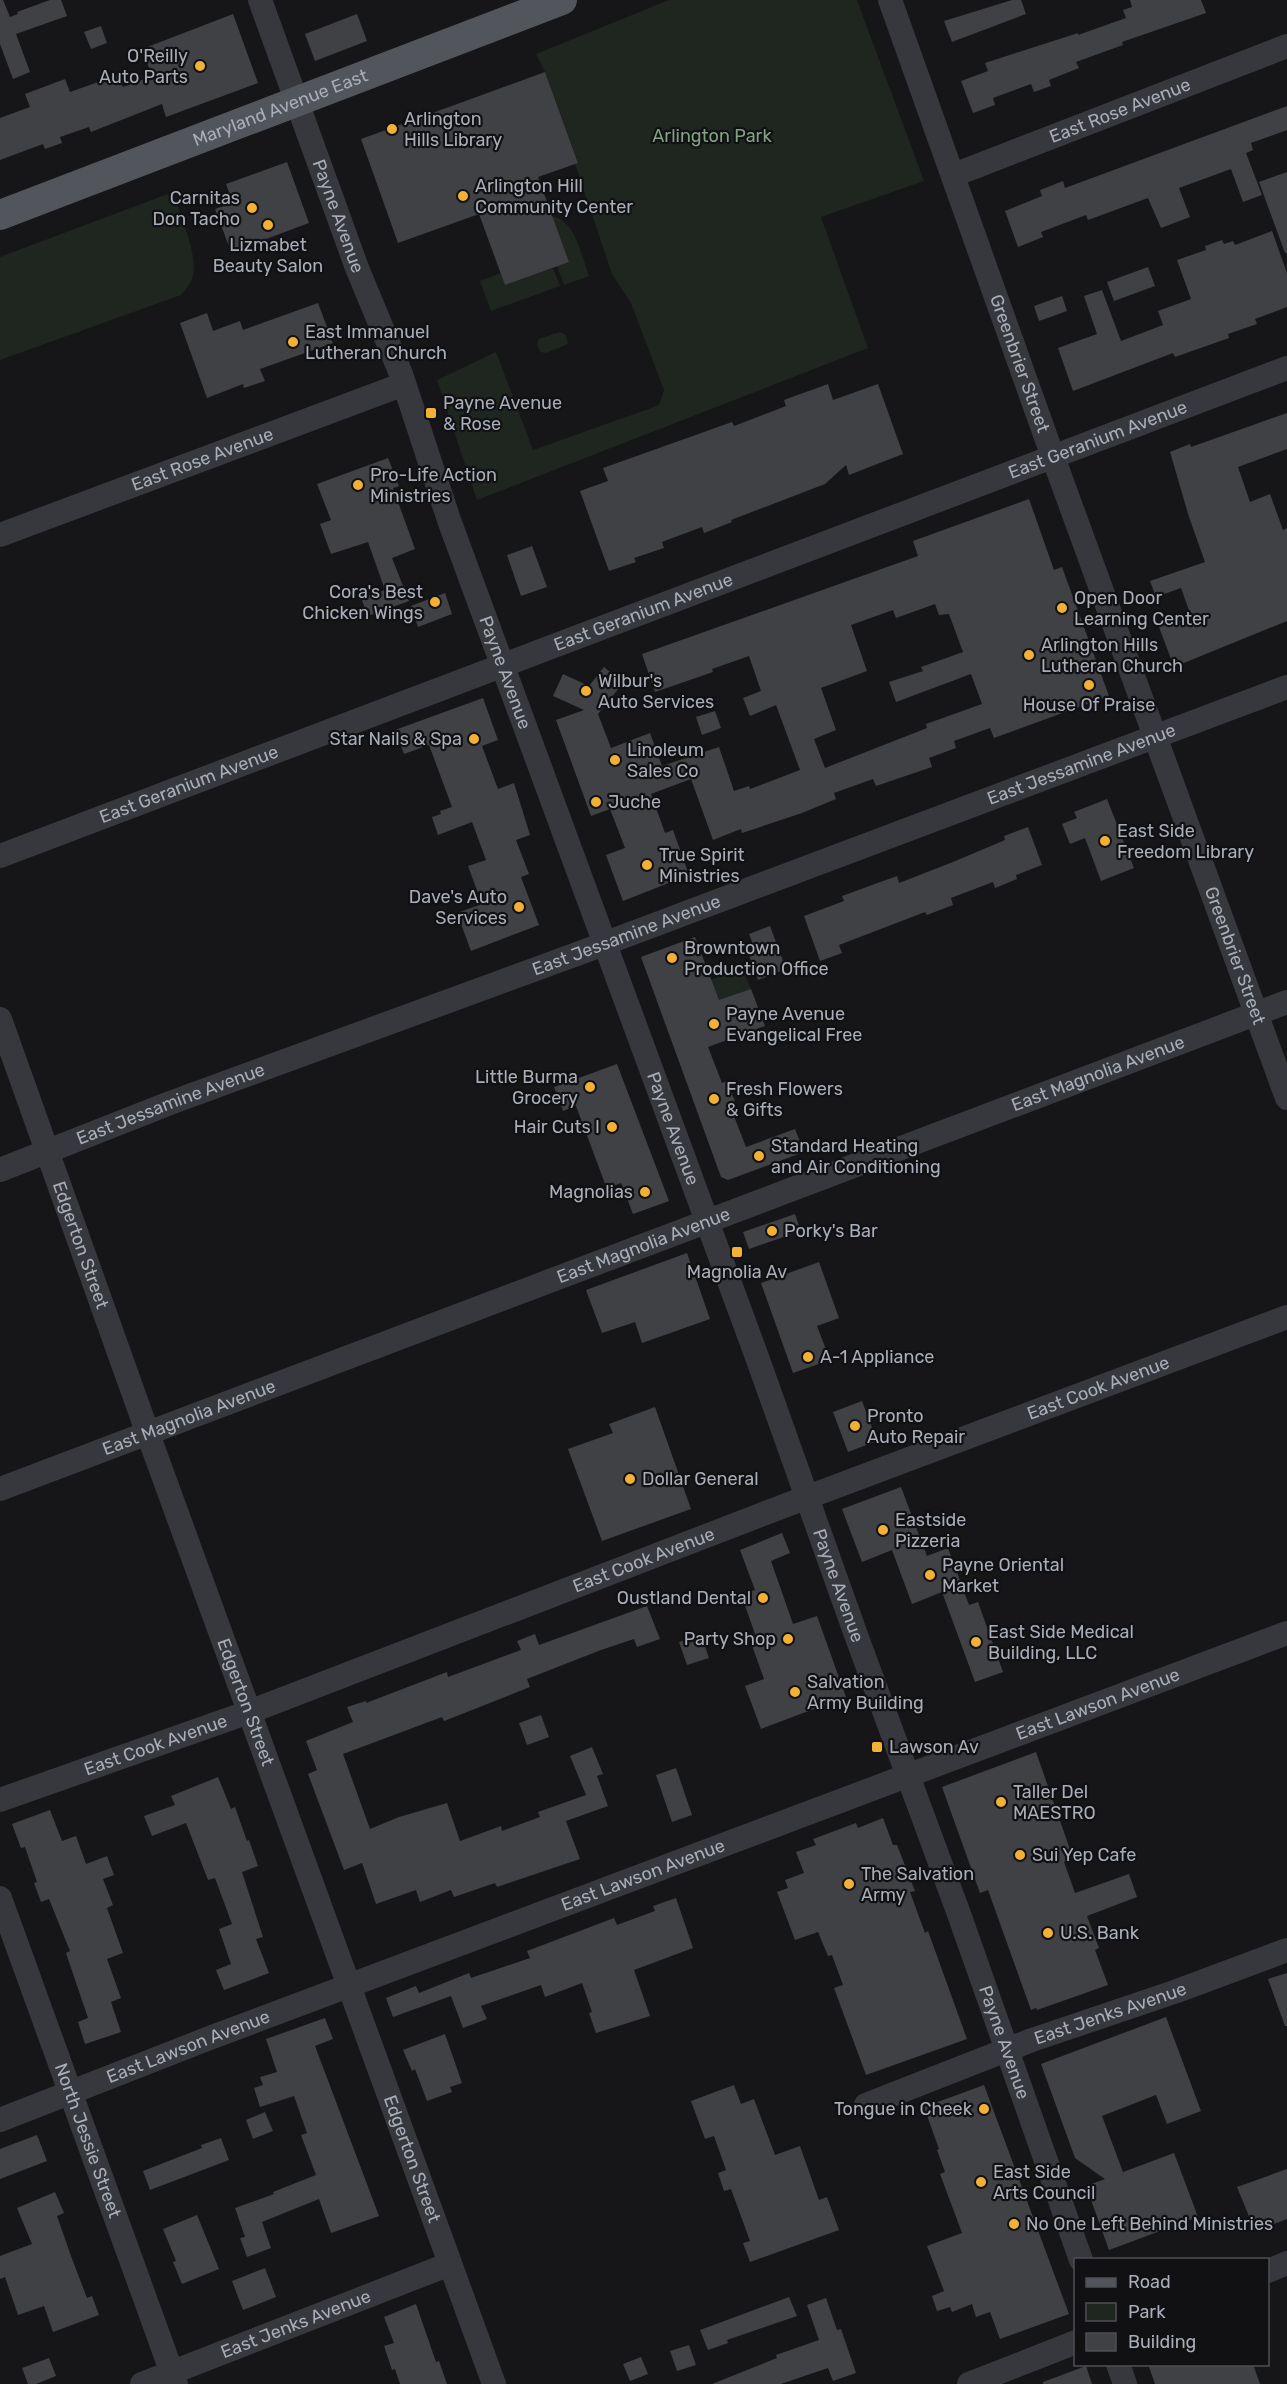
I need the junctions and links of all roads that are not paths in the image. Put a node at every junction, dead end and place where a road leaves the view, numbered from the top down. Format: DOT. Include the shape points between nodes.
graph roads {
  1 [pos="260,0"];
  2 [pos="562,0"];
  3 [pos="890,0"];
  4 [pos="1287,46"];
  5 [pos="297,102"];
  6 [pos="954,175"];
  7 [pos="0,215"];
  8 [pos="1287,368"];
  9 [pos="404,384"];
  10 [pos="1053,457"];
  11 [pos="0,535"];
  12 [pos="502,664"];
  13 [pos="1287,687"];
  14 [pos="1156,737"];
  15 [pos="0,856"];
  16 [pos="605,944"];
  17 [pos="1287,1002"];
  18 [pos="1256,1013"];
  19 [pos="0,1019"];
  20 [pos="1287,1098"];
  21 [pos="48,1152"];
  22 [pos="0,1170"];
  23 [pos="707,1222"];
  24 [pos="1287,1317"];
  25 [pos="148,1434"];
  26 [pos="0,1489"];
  27 [pos="807,1497"];
  28 [pos="1287,1633"];
  29 [pos="249,1712"];
  30 [pos="909,1777"];
  31 [pos="0,1800"];
  32 [pos="0,1899"];
  33 [pos="1287,1950"];
  34 [pos="349,1987"];
  35 [pos="1007,2049"];
  36 [pos="70,2093"];
  37 [pos="866,2105"];
  38 [pos="0,2120"];
  39 [pos="1082,2258"];
  40 [pos="1287,2263"];
  41 [pos="450,2264"];
  42 [pos="1269,2271"];
  43 [pos="1074,2343"];
  44 [pos="1119,2366"];
  45 [pos="174,2378"];
  46 [pos="142,2384"];
  47 [pos="494,2384"];
  48 [pos="969,2384"];
  49 [pos="1125,2384"];
  1 -- 5 [label="street, Payne Avenue"];
  2 -- 5 [label="main road, Maryland Avenue East"];
  3 -- 6 [label="street, Greenbrier Street"];
  4 -- 6 [label="street, East Rose Avenue"];
  5 -- 7 [label="main road, Maryland Avenue East"];
  5 -- 9 [label="street, Payne Avenue"];
  6 -- 10 [label="street, Greenbrier Street"];
  8 -- 10 [label="street, East Geranium Avenue"];
  9 -- 11 [label="street, East Rose Avenue"];
  9 -- 12 [label="street, Payne Avenue"];
  10 -- 12 [label="street, East Geranium Avenue"];
  10 -- 14 [label="street, Greenbrier Street"];
  12 -- 15 [label="street, East Geranium Avenue"];
  12 -- 16 [label="street, Payne Avenue"];
  13 -- 14 [label="street, East Jessamine Avenue"];
  14 -- 16 [label="street, East Jessamine Avenue"];
  14 -- 18 [label="street, Greenbrier Street"];
  16 -- 21 [label="street, East Jessamine Avenue" via="181,1099"];
  16 -- 23 [label="street, Payne Avenue"];
  17 -- 18 [label="street, East Magnolia Avenue"];
  18 -- 20 [label="street, Greenbrier Street"];
  18 -- 23 [label="street, East Magnolia Avenue"];
  19 -- 21 [label="street, Edgerton Street"];
  21 -- 22 [label="street, East Jessamine Avenue"];
  21 -- 25 [label="street, Edgerton Street"];
  23 -- 25 [label="street, East Magnolia Avenue"];
  23 -- 27 [label="street, Payne Avenue"];
  24 -- 27 [label="street, East Cook Avenue"];
  25 -- 26 [label="street, East Magnolia Avenue"];
  25 -- 29 [label="street, Edgerton Street"];
  27 -- 29 [label="street, East Cook Avenue"];
  27 -- 30 [label="street, Payne Avenue"];
  28 -- 30 [label="street, East Lawson Avenue"];
  29 -- 31 [label="street, East Cook Avenue"];
  29 -- 34 [label="street, Edgerton Street"];
  30 -- 34 [label="street, East Lawson Avenue" via="777,1823"];
  30 -- 35 [label="street, Payne Avenue"];
  32 -- 36 [label="street, North Jessie Street"];
  33 -- 35 [label="street, East Jenks Avenue"];
  34 -- 36 [label="street, East Lawson Avenue"];
  34 -- 41 [label="street, Edgerton Street"];
  35 -- 37 [label="street, East Jenks Avenue"];
  35 -- 39 [label="street, Payne Avenue"];
  36 -- 38 [label="street, East Lawson Avenue"];
  36 -- 45 [label="street, North Jessie Street"];
  40 -- 42 [label="street"];
  41 -- 45 [label="street, East Jenks Avenue"];
  41 -- 47 [label="street, Edgerton Street"];
  43 -- 48 [label="street"];
  44 -- 49 [label="street"];
  45 -- 46 [label="street, East Jenks Avenue"];
}
